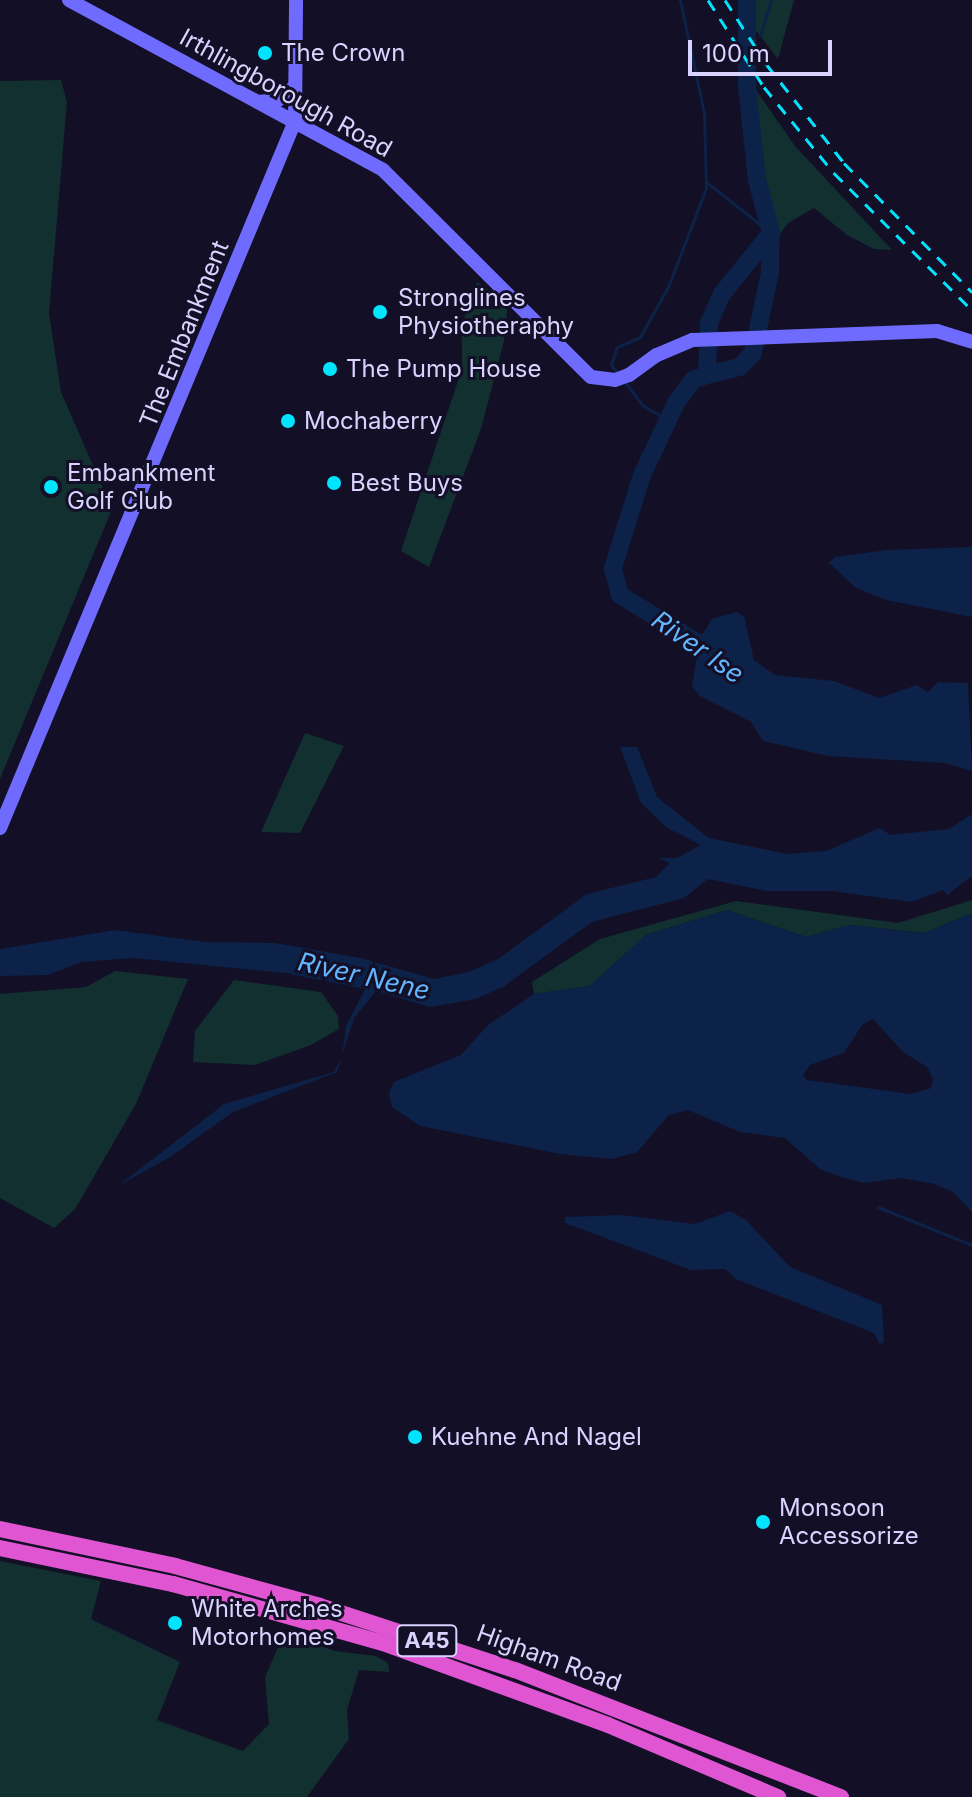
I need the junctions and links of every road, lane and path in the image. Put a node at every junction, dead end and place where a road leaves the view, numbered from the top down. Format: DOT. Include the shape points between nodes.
graph roads {
  1 [pos="69,0"];
  2 [pos="296,0"];
  3 [pos="295,86"];
  4 [pos="253,102"];
  5 [pos="295,121"];
  6 [pos="972,342"];
  7 [pos="0,828"];
  8 [pos="0,1529"];
  9 [pos="0,1548"];
  10 [pos="778,1797"];
  11 [pos="841,1797"];
  1 -- 4 [label="main road, Irthlingborough Road"];
  2 -- 3 [label="main road"];
  3 -- 4 [label="main road" via="278,100"];
  3 -- 5 [label="main road"];
  4 -- 5 [label="main road, Irthlingborough Road"];
  5 -- 6 [label="main road, Irthlingborough Road" via="383,170 591,377 615,380 629,375 657,355 693,340 937,331"];
  5 -- 7 [label="main road, The Embankment"];
  8 -- 11 [label="highway, Higham Road / A45" via="175,1566 320,1606 515,1670"];
  9 -- 10 [label="highway, Higham Road / A45" via="173,1584 383,1643 608,1725"];
}
